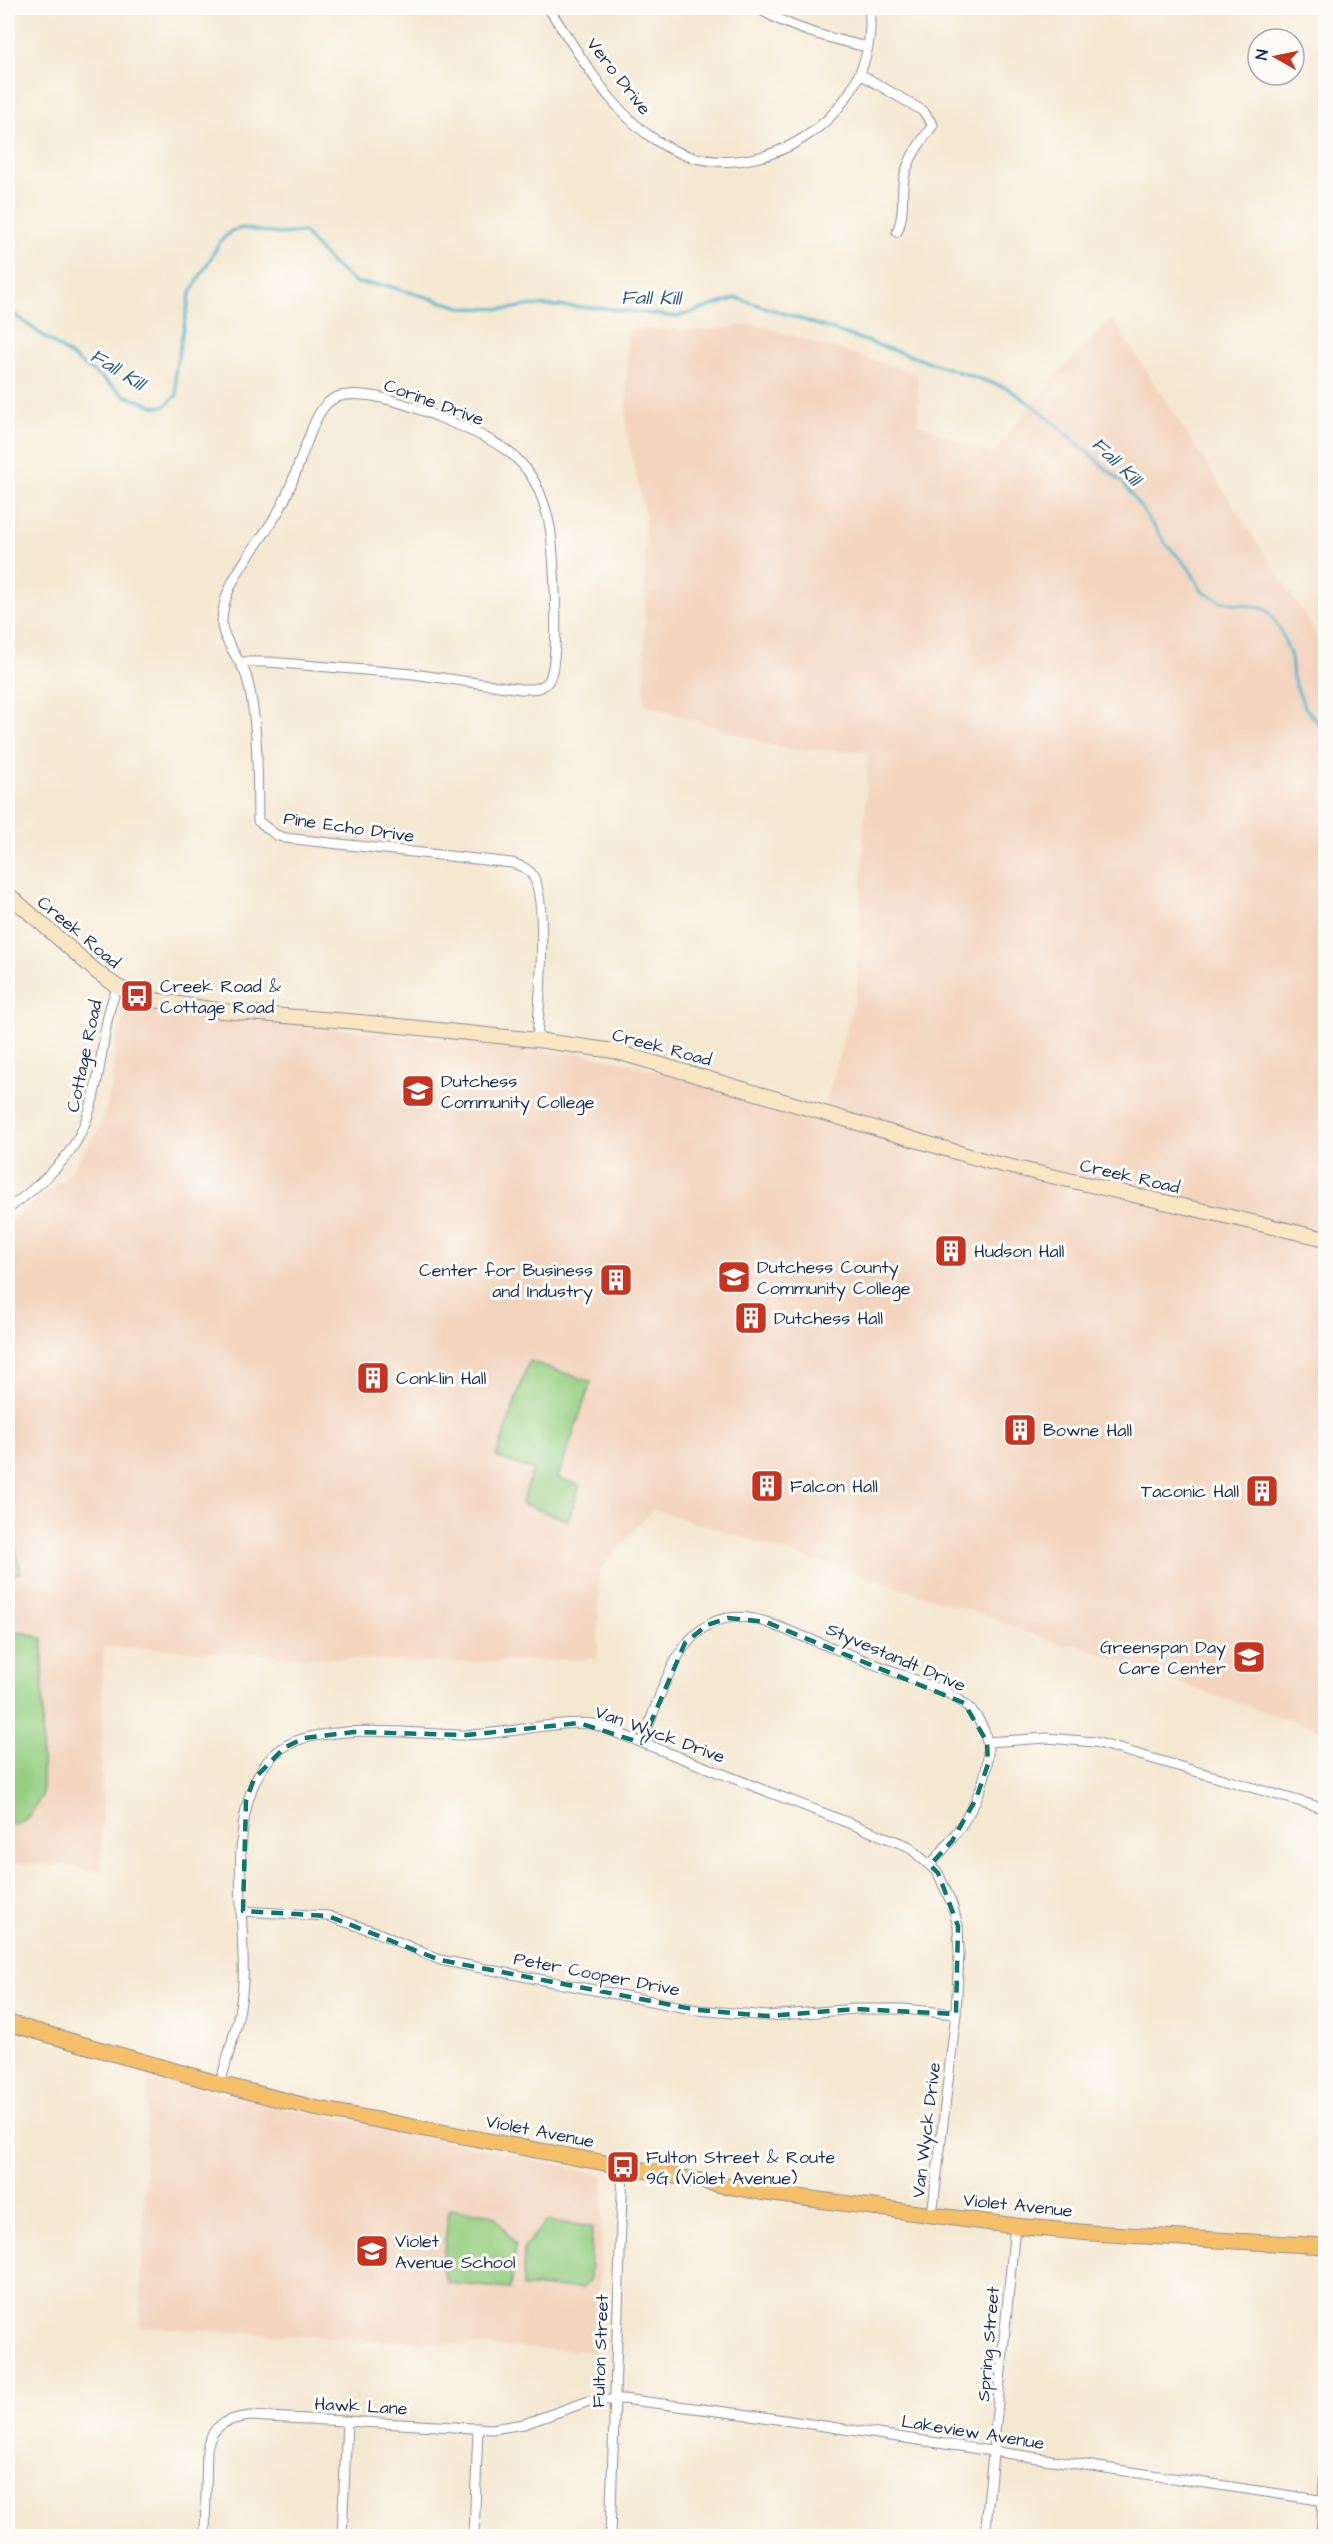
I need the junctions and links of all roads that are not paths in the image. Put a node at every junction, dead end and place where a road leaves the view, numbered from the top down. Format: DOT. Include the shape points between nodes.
graph roads {
  1 [pos="548,8"];
  2 [pos="758,8"];
  3 [pos="869,8"];
  4 [pos="867,47"];
  5 [pos="860,74"];
  6 [pos="897,232"];
  7 [pos="240,662"];
  8 [pos="8,894"];
  9 [pos="118,987"];
  10 [pos="537,1040"];
  11 [pos="8,1209"];
  12 [pos="1326,1239"];
  13 [pos="987,1742"];
  14 [pos="642,1743"];
  15 [pos="1326,1809"];
  16 [pos="930,1864"];
  17 [pos="243,1911"];
  18 [pos="956,2014"];
  19 [pos="8,2024"];
  20 [pos="220,2084"];
  21 [pos="623,2167"];
  22 [pos="933,2215"];
  23 [pos="1015,2226"];
  24 [pos="1326,2246"];
  25 [pos="615,2399"];
  26 [pos="347,2421"];
  27 [pos="478,2428"];
  28 [pos="1326,2448"];
  29 [pos="994,2452"];
  30 [pos="1324,2501"];
  31 [pos="205,2536"];
  32 [pos="342,2536"];
  33 [pos="474,2536"];
  34 [pos="610,2536"];
  35 [pos="985,2536"];
  36 [pos="1322,2536"];
  1 -- 5 [label="street, Vero Drive" via="635,126 658,143 712,161 743,161 776,154 803,140 846,99"];
  2 -- 4 [label="street" via="818,36"];
  3 -- 4 [label="street, Vero Drive"];
  4 -- 5 [label="street, Vero Drive"];
  5 -- 6 [label="street" via="923,111 933,125 910,160"];
  7 -- 7 [label="street, Corine Drive" via="413,674 538,688 552,676 554,657 553,568 546,506 539,488 514,454 478,433 377,397 353,394 335,398 314,424 283,503 224,602 221,628"];
  7 -- 10 [label="street, Pine Echo Drive" via="256,720 258,821 262,826 285,838 512,863 534,877 539,894 541,956"];
  8 -- 9 [label="street, Creek Road" via="80,959"];
  9 -- 10 [label="street, Creek Road" via="148,999 194,1007"];
  9 -- 11 [label="street, Cottage Road" via="108,1014 95,1096 79,1140 51,1174"];
  10 -- 12 [label="street, Creek Road" via="635,1056 990,1162"];
  13 -- 14 [label="street, Styvestandt Drive" via="971,1710 946,1692 766,1622 737,1617 707,1625 685,1643"];
  13 -- 15 [label="street" via="1047,1738 1095,1742"];
  13 -- 16 [label="street" via="988,1764 976,1799 952,1841"];
  14 -- 16 [label="street, Van Wyck Drive" via="908,1846"];
  14 -- 17 [label="street, Van Wyck Drive" via="594,1724 579,1723 467,1735 354,1732 304,1738 268,1760 254,1779 242,1828"];
  16 -- 18 [label="street, Van Wyck Drive" via="939,1873 958,1926"];
  17 -- 18 [label="street, Peter Cooper Drive" via="328,1916 440,1960 697,2010 768,2016 856,2009"];
  17 -- 20 [label="street, Van Wyck Drive" via="240,2009"];
  18 -- 22 [label="street, Van Wyck Drive"];
  19 -- 20 [label="main road, Violet Avenue"];
  20 -- 21 [label="main road, Violet Avenue" via="314,2108"];
  21 -- 22 [label="main road, Violet Avenue" via="759,2192"];
  21 -- 25 [label="street, Fulton Street"];
  22 -- 23 [label="main road, Violet Avenue"];
  23 -- 24 [label="main road, Violet Avenue"];
  23 -- 29 [label="street, Spring Street"];
  25 -- 27 [label="street, Hawk Lane" via="589,2402 524,2424"];
  25 -- 29 [label="street, Lakeview Avenue"];
  25 -- 34 [label="street, Fulton Street"];
  26 -- 27 [label="street, Hawk Lane"];
  26 -- 31 [label="street, Hawk Lane" via="250,2416 223,2421 210,2435 207,2448"];
  26 -- 32 [label="street"];
  27 -- 33 [label="street"];
  28 -- 30 [label="street"];
  29 -- 30 [label="street, Lakeview Avenue"];
  29 -- 35 [label="street, Spring Street"];
  30 -- 36 [label="street"];
}
